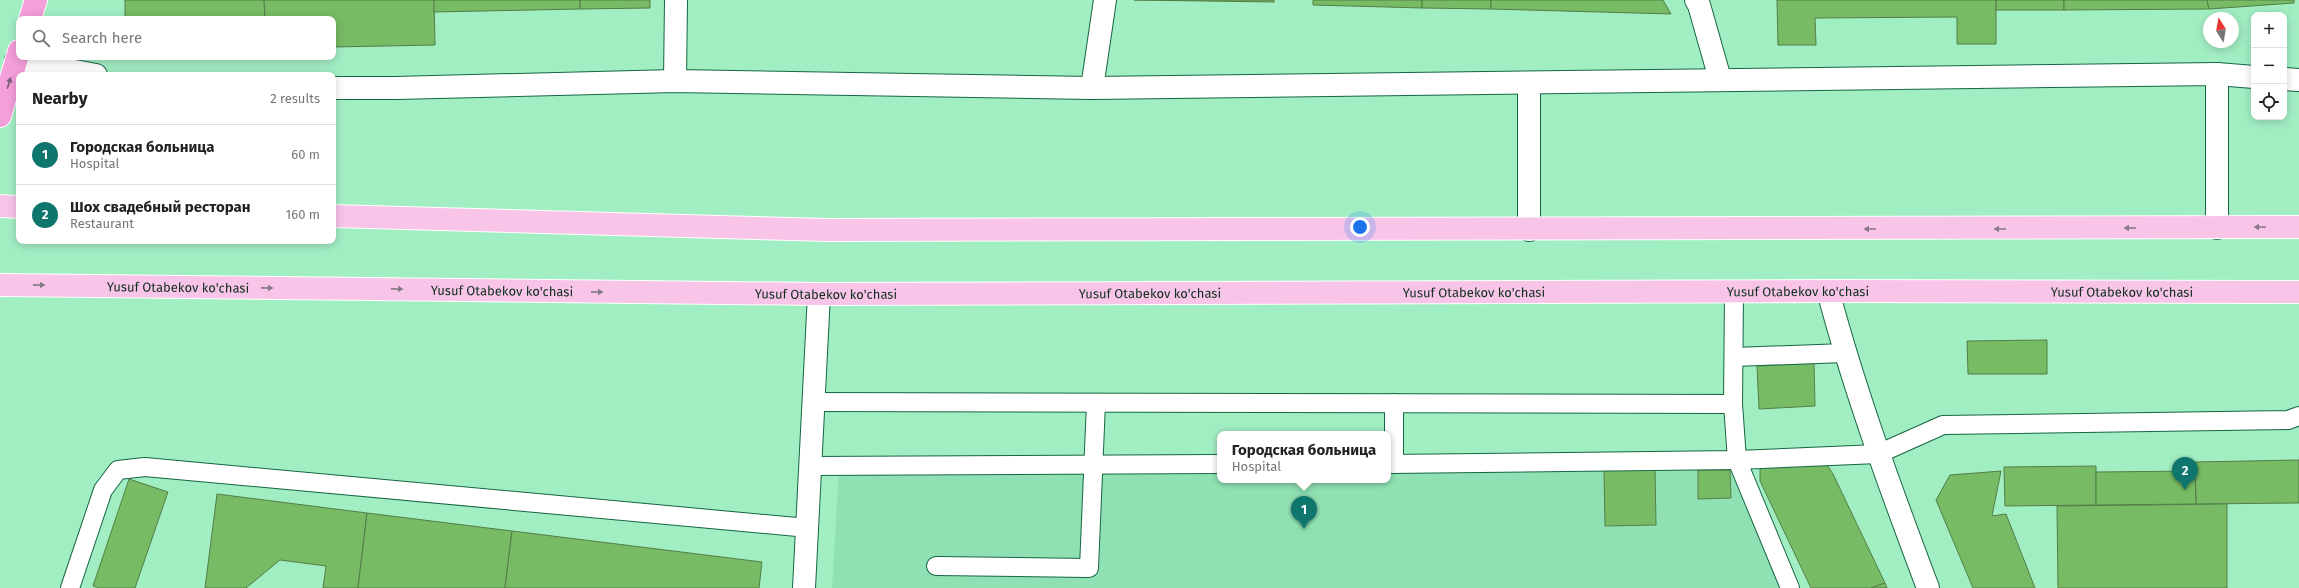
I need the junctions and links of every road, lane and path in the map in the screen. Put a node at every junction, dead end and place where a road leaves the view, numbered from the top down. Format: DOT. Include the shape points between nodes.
graph roads {
  1 [pos="36,0"];
  2 [pos="676,0"];
  3 [pos="1105,0"];
  4 [pos="1696,0"];
  5 [pos="31,16"];
  6 [pos="17,60"];
  7 [pos="34,60"];
  8 [pos="84,72"];
  9 [pos="2217,74"];
  10 [pos="2251,77"];
  11 [pos="1720,79"];
  12 [pos="2287,79"];
  13 [pos="2299,80"];
  14 [pos="675,81"];
  15 [pos="1529,83"];
  16 [pos="336,88"];
  17 [pos="1092,88"];
  18 [pos="0,116"];
  19 [pos="0,206"];
  20 [pos="16,207"];
  21 [pos="336,216"];
  22 [pos="2299,227"];
  23 [pos="2217,228"];
  24 [pos="1529,230"];
  25 [pos="0,285"];
  26 [pos="1734,291"];
  27 [pos="1828,291"];
  28 [pos="2299,292"];
  29 [pos="819,294"];
  30 [pos="1845,353"];
  31 [pos="1734,357"];
  32 [pos="814,402"];
  33 [pos="1096,402"];
  34 [pos="1394,403"];
  35 [pos="1733,404"];
  36 [pos="2299,416"];
  37 [pos="1878,454"];
  38 [pos="1737,460"];
  39 [pos="1217,464"];
  40 [pos="1391,464"];
  41 [pos="1093,465"];
  42 [pos="811,466"];
  43 [pos="808,528"];
  44 [pos="936,566"];
  45 [pos="70,588"];
  46 [pos="804,588"];
  47 [pos="1790,588"];
  48 [pos="1928,588"];
  1 -- 5 [label="highway"];
  2 -- 14 [label="street"];
  3 -- 17 [label="street"];
  4 -- 11 [label="street"];
  18 -- 6 [label="highway, one-way"];
  7 -- 8 [label="street"];
  9 -- 10 [label="street"];
  9 -- 11 [label="street"];
  9 -- 23 [label="street"];
  11 -- 15 [label="street"];
  12 -- 13 [label="street"];
  14 -- 16 [label="street"];
  14 -- 17 [label="street"];
  15 -- 17 [label="street"];
  15 -- 24 [label="street"];
  19 -- 20 [label="main road"];
  21 -- 24 [label="main road" via="828,230"];
  22 -- 23 [label="main road, one-way"];
  23 -- 24 [label="main road, one-way"];
  25 -- 29 [label="main road, Yusuf Otabekov ko'chasi, one-way"];
  26 -- 27 [label="main road, Yusuf Otabekov ko'chasi"];
  26 -- 29 [label="main road, Yusuf Otabekov ko'chasi"];
  26 -- 31 [label="lane"];
  27 -- 28 [label="main road, Yusuf Otabekov ko'chasi"];
  27 -- 30 [label="street"];
  29 -- 32 [label="street"];
  30 -- 31 [label="lane"];
  30 -- 37 [label="street"];
  31 -- 35 [label="lane"];
  32 -- 33 [label="lane"];
  32 -- 42 [label="street"];
  33 -- 34 [label="lane"];
  33 -- 41 [label="lane"];
  34 -- 35 [label="lane"];
  34 -- 40 [label="lane"];
  35 -- 38 [label="lane"];
  36 -- 37 [label="lane" via="2288,420 1943,425"];
  37 -- 38 [label="lane"];
  37 -- 48 [label="street"];
  38 -- 40 [label="lane"];
  38 -- 47 [label="lane"];
  39 -- 41 [label="lane"];
  41 -- 42 [label="lane"];
  41 -- 44 [label="lane" via="1089,568"];
  42 -- 43 [label="street"];
  43 -- 45 [label="lane" via="145,467 118,470 103,490"];
  43 -- 46 [label="street"];
}
